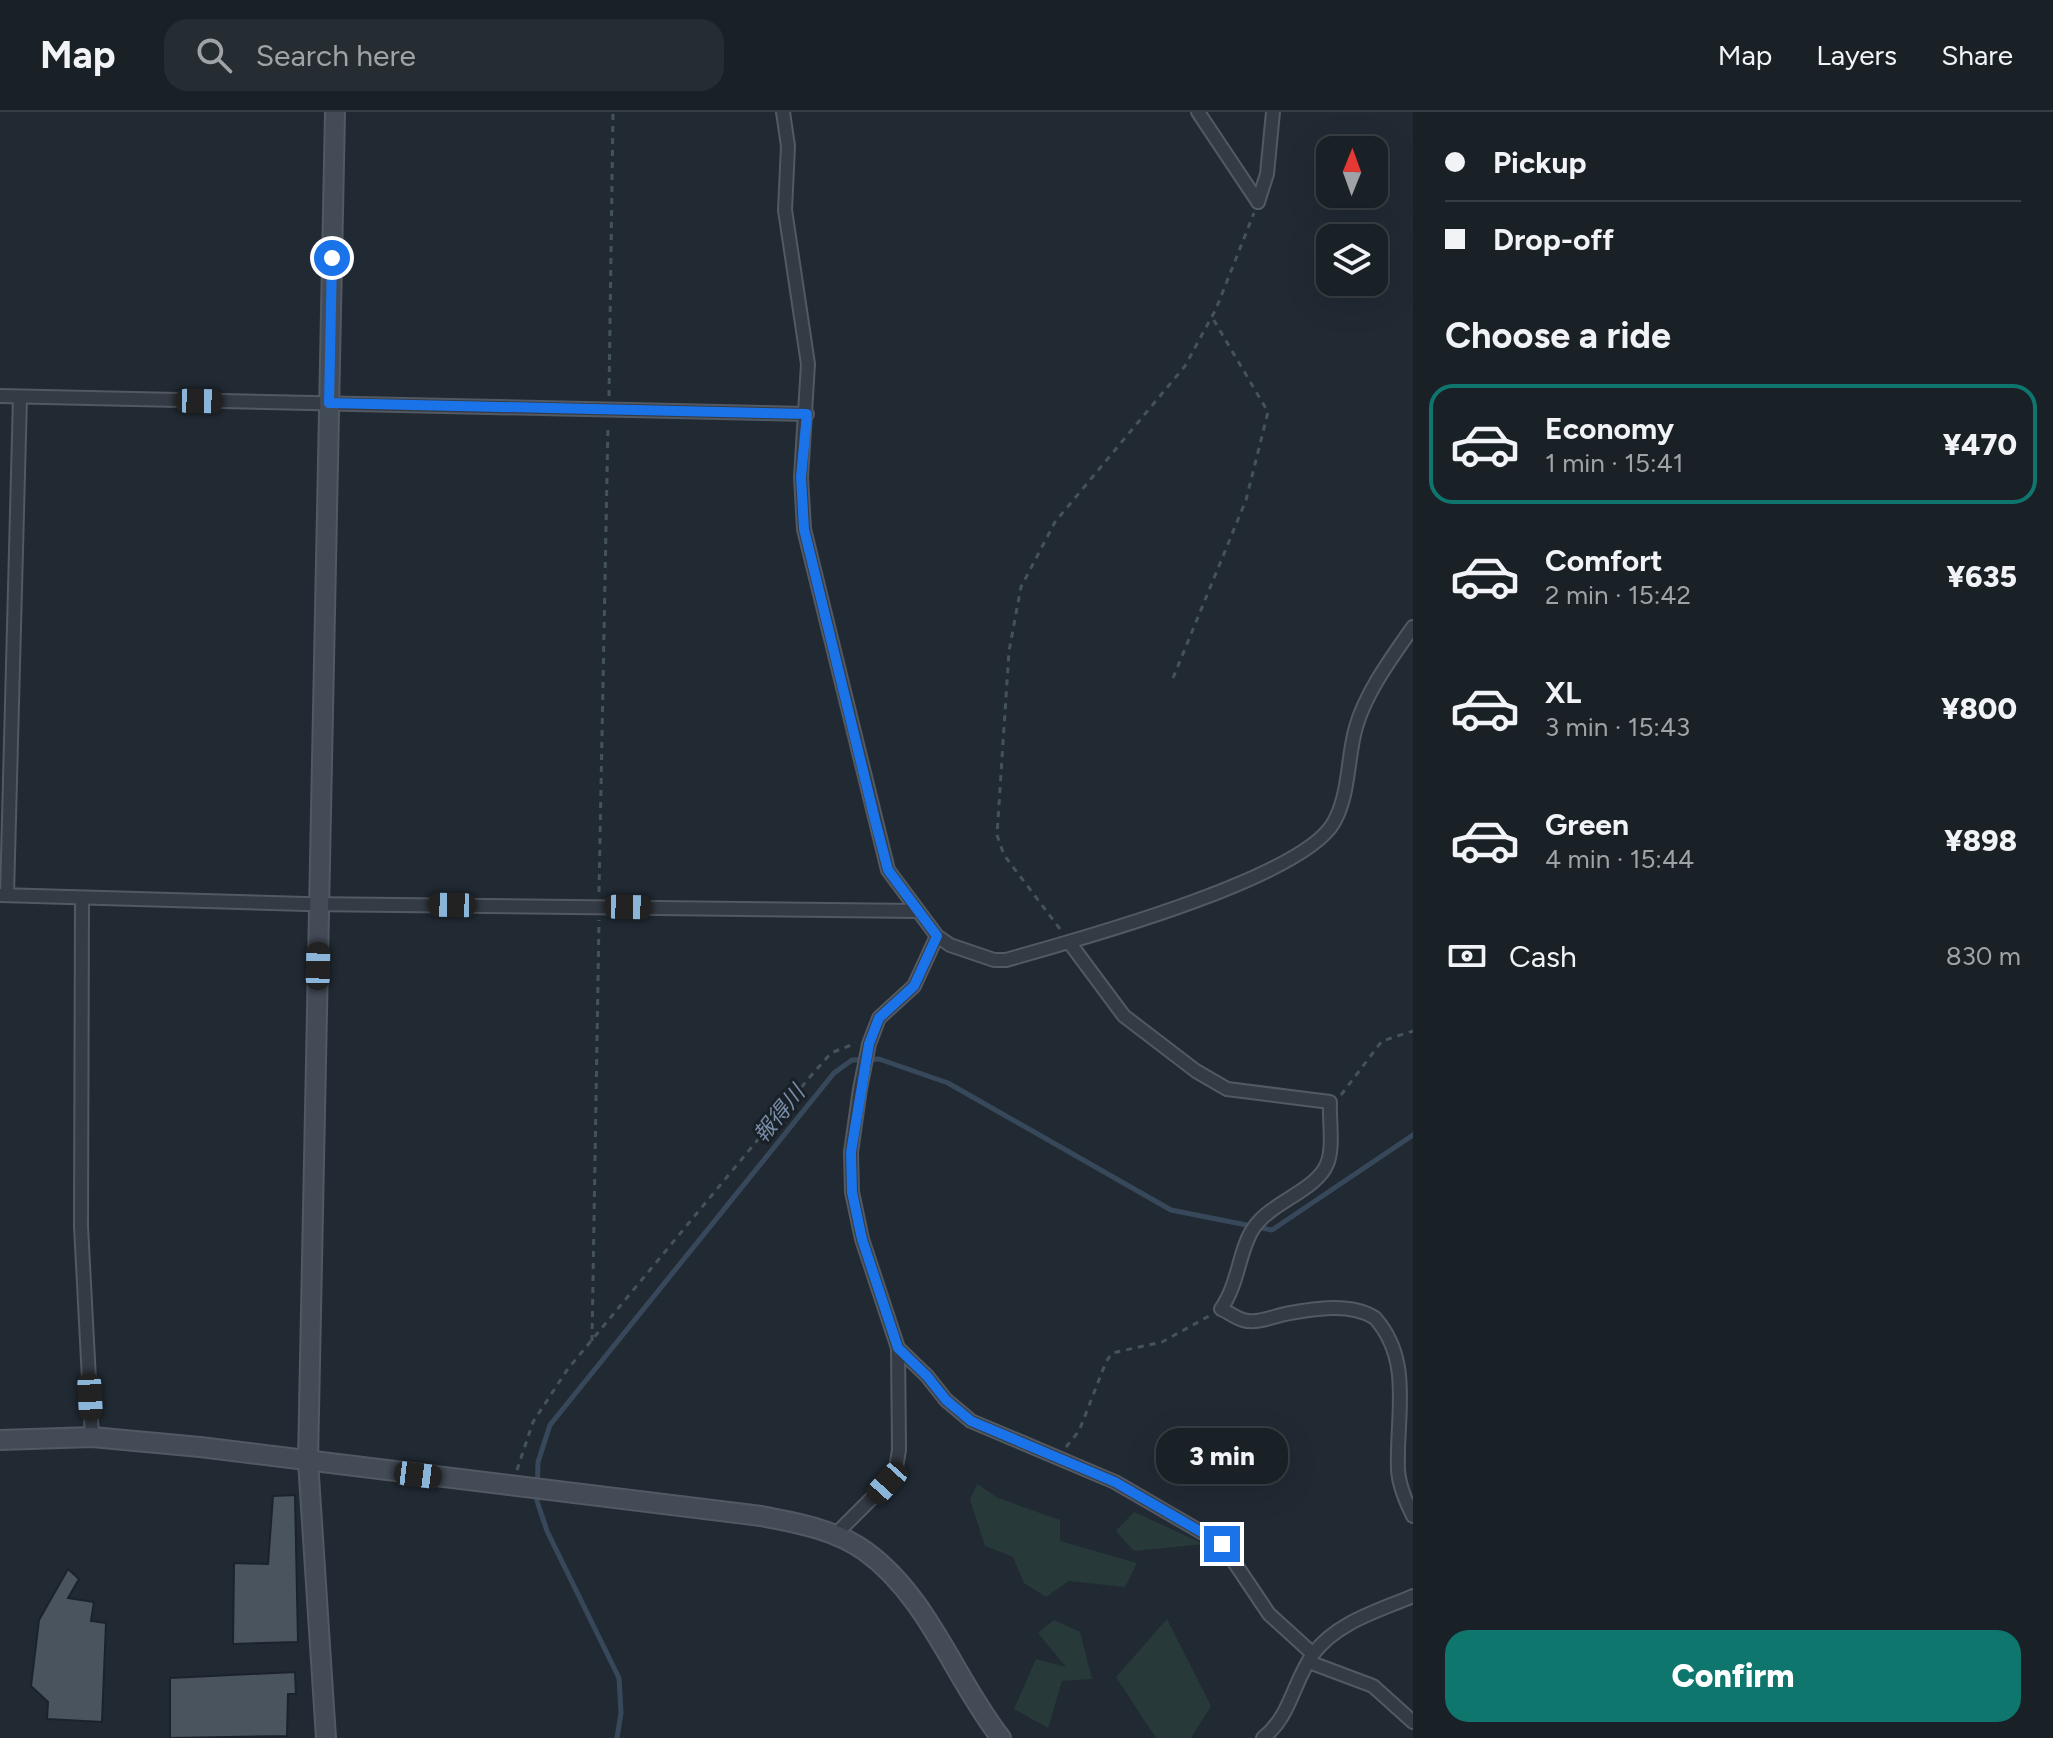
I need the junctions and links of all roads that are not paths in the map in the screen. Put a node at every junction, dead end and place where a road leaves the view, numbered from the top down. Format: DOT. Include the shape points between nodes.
graph roads {
  1 [pos="335,112"];
  2 [pos="783,112"];
  3 [pos="1198,112"];
  4 [pos="1273,112"];
  5 [pos="0,396"];
  6 [pos="20,397"];
  7 [pos="329,403"];
  8 [pos="807,414"];
  9 [pos="1413,627"];
  10 [pos="4,895"];
  11 [pos="82,898"];
  12 [pos="319,904"];
  13 [pos="918,911"];
  14 [pos="937,936"];
  15 [pos="1069,942"];
  16 [pos="898,1348"];
  17 [pos="92,1437"];
  18 [pos="0,1440"];
  19 [pos="308,1461"];
  20 [pos="1413,1516"];
  21 [pos="835,1535"];
  22 [pos="1413,1596"];
  23 [pos="1311,1658"];
  24 [pos="1413,1722"];
  25 [pos="326,1738"];
  26 [pos="1001,1738"];
  27 [pos="1263,1738"];
  1 -- 7 [label="street"];
  2 -- 8 [label="street" via="788,146 785,210 808,364"];
  3 -- 4 [label="street" via="1258,202 1267,174"];
  5 -- 6 [label="street"];
  6 -- 7 [label="street"];
  6 -- 10 [label="street"];
  7 -- 8 [label="street"];
  7 -- 12 [label="street"];
  8 -- 13 [label="street" via="801,477 804,529 888,870"];
  9 -- 15 [label="street" via="1363,710 1342,806 1316,842 1203,899"];
  10 -- 11 [label="street"];
  11 -- 12 [label="street"];
  11 -- 17 [label="street" via="81,1226"];
  12 -- 13 [label="street"];
  12 -- 19 [label="street"];
  13 -- 14 [label="street"];
  14 -- 15 [label="street" via="994,960"];
  14 -- 16 [label="street" via="914,986 879,1018 871,1038 851,1152 852,1192 862,1239"];
  15 -- 20 [label="street" via="1124,1016 1196,1071 1227,1089 1330,1102 1327,1164 1309,1185 1269,1210 1251,1230 1234,1290 1221,1309 1245,1321 1351,1309 1374,1318 1390,1333 1405,1352 1411,1372 1398,1473"];
  16 -- 21 [label="street" via="901,1409 896,1468"];
  16 -- 23 [label="street" via="971,1421 1115,1482 1222,1544 1269,1614"];
  17 -- 18 [label="street"];
  17 -- 19 [label="street"];
  19 -- 21 [label="street" via="761,1516"];
  19 -- 25 [label="street"];
  21 -- 26 [label="street" via="863,1550 913,1599 966,1691"];
  22 -- 23 [label="street" via="1356,1619 1332,1634"];
  23 -- 24 [label="street" via="1373,1686"];
  23 -- 27 [label="street" via="1287,1710"];
}
